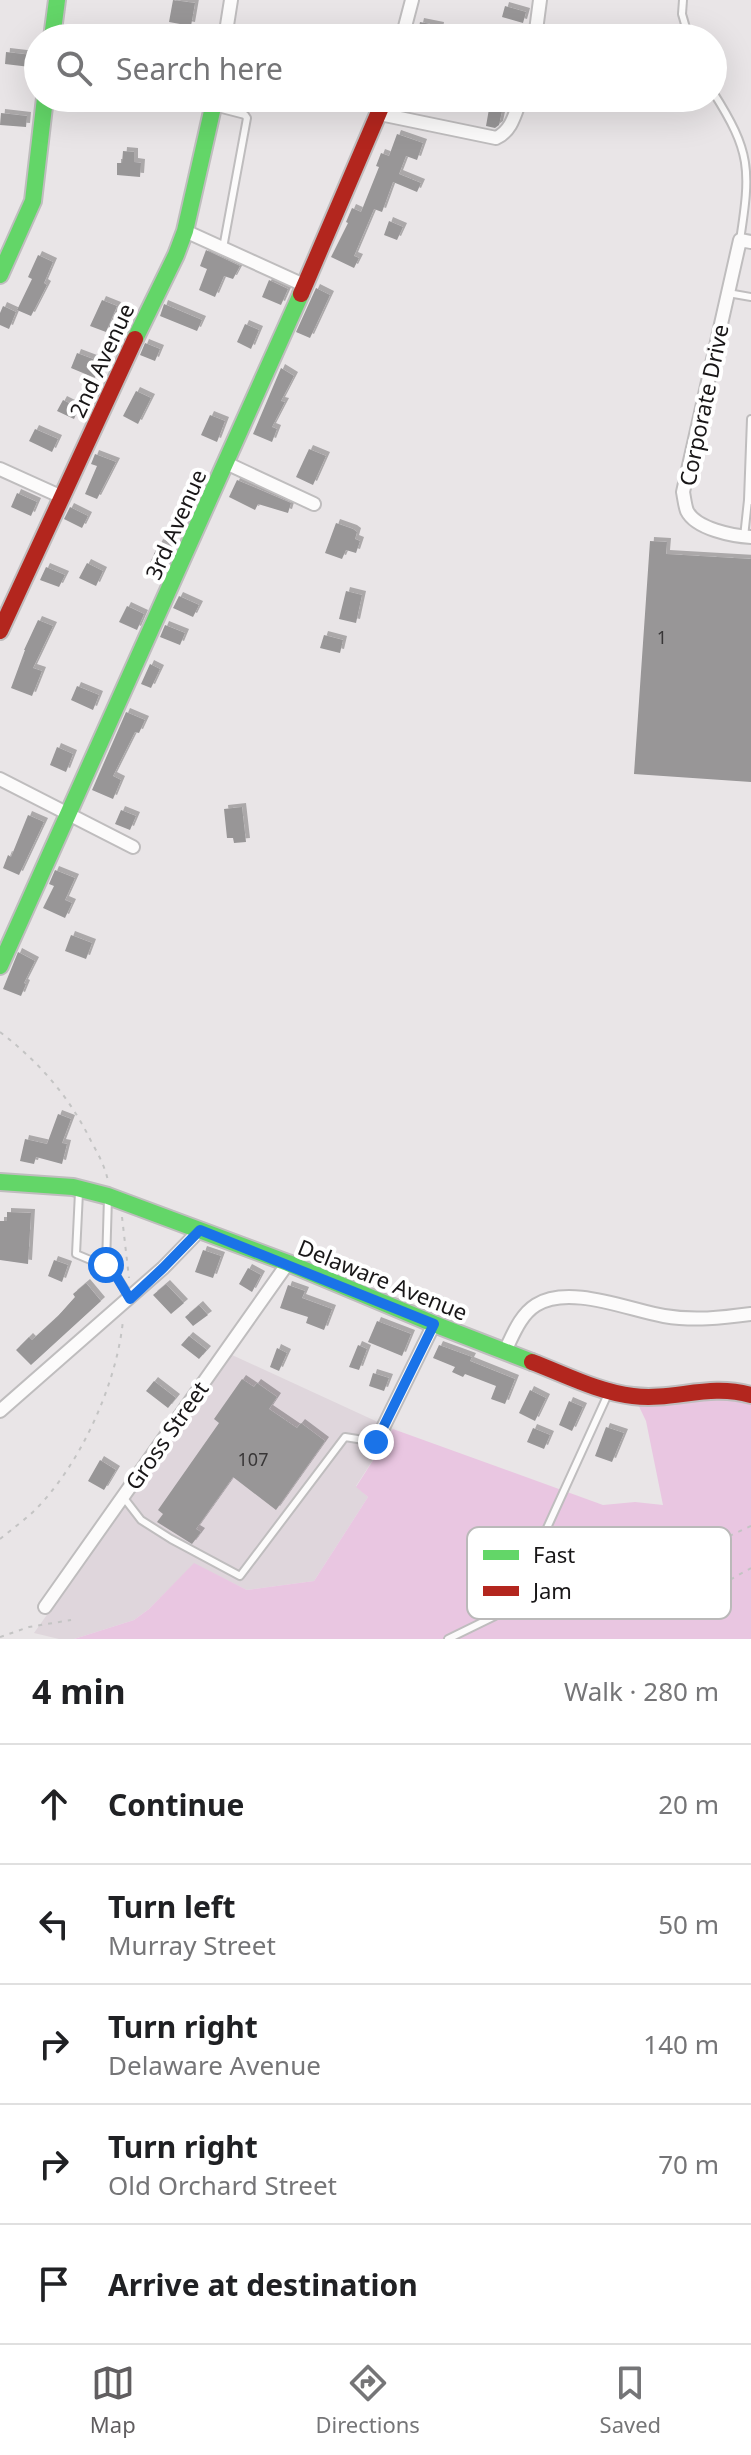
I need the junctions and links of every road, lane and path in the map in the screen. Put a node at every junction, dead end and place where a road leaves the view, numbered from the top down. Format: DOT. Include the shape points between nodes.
graph roads {
  1 [pos="57,0"];
  2 [pos="231,0"];
  3 [pos="540,0"];
  4 [pos="683,0"];
  5 [pos="409,1"];
  6 [pos="54,24"];
  7 [pos="227,24"];
  8 [pos="405,24"];
  9 [pos="537,24"];
  10 [pos="685,24"];
  11 [pos="727,111"];
  12 [pos="43,112"];
  13 [pos="212,112"];
  14 [pos="238,112"];
  15 [pos="380,112"];
  16 [pos="404,112"];
  17 [pos="515,112"];
  18 [pos="749,144"];
  19 [pos="185,231"];
  20 [pos="745,241"];
  21 [pos="223,248"];
  22 [pos="0,275"];
  23 [pos="306,286"];
  24 [pos="728,293"];
  25 [pos="751,297"];
  26 [pos="751,419"];
  27 [pos="226,463"];
  28 [pos="0,469"];
  29 [pos="62,497"];
  30 [pos="750,500"];
  31 [pos="314,504"];
  32 [pos="748,537"];
  33 [pos="0,631"];
  34 [pos="0,779"];
  35 [pos="68,815"];
  36 [pos="133,847"];
  37 [pos="0,966"];
  38 [pos="0,1032"];
  39 [pos="0,1182"];
  40 [pos="79,1189"];
  41 [pos="109,1191"];
  42 [pos="121,1214"];
  43 [pos="200,1230"];
  44 [pos="288,1263"];
  45 [pos="106,1265"];
  46 [pos="128,1298"];
  47 [pos="751,1314"];
  48 [pos="434,1324"];
  49 [pos="505,1351"];
  50 [pos="609,1391"];
  51 [pos="751,1395"];
  52 [pos="0,1411"];
  53 [pos="376,1442"];
  54 [pos="123,1495"];
  55 [pos="751,1526"];
  56 [pos="547,1527"];
  57 [pos="731,1535"];
  58 [pos="0,1539"];
  59 [pos="751,1568"];
  60 [pos="731,1579"];
  61 [pos="45,1607"];
  62 [pos="489,1619"];
  63 [pos="71,1620"];
  64 [pos="0,1637"];
  65 [pos="448,1639"];
  1 -- 6 [label="street"];
  2 -- 7 [label="street"];
  3 -- 9 [label="street"];
  4 -- 10 [label="lane"];
  5 -- 8 [label="street"];
  11 -- 18 [label="lane"];
  12 -- 22 [label="street" via="33,201"];
  13 -- 19 [label="street, 2nd Avenue"];
  14 -- 21 [label="lane" via="247,118"];
  15 -- 23 [label="street, 3rd Avenue"];
  16 -- 17 [label="street" via="496,138 505,135"];
  18 -- 20 [label="lane"];
  19 -- 21 [label="street"];
  19 -- 29 [label="street, 2nd Avenue"];
  20 -- 24 [label="street, Corporate Drive"];
  21 -- 23 [label="street"];
  23 -- 27 [label="street, 3rd Avenue"];
  24 -- 25 [label="lane"];
  24 -- 32 [label="street, Corporate Drive" via="683,492 688,513 707,527"];
  26 -- 30 [label="lane"];
  27 -- 31 [label="street"];
  27 -- 35 [label="street, 3rd Avenue"];
  28 -- 29 [label="street"];
  29 -- 33 [label="street, 2nd Avenue"];
  30 -- 32 [label="lane"];
  34 -- 35 [label="street"];
  35 -- 36 [label="street"];
  35 -- 37 [label="street, 3rd Avenue"];
  38 -- 41 [label="path" via="61,1090 105,1170"];
  39 -- 40 [label="street, Delaware Avenue"];
  40 -- 41 [label="street, Delaware Avenue"];
  40 -- 45 [label="lane" via="76,1254"];
  41 -- 43 [label="street, Delaware Avenue"];
  41 -- 45 [label="lane"];
  42 -- 46 [label="path"];
  43 -- 44 [label="street, Delaware Avenue"];
  43 -- 46 [label="street"];
  44 -- 48 [label="street, Delaware Avenue"];
  44 -- 54 [label="street, Gross Street"];
  45 -- 46 [label="lane"];
  46 -- 52 [label="street"];
  46 -- 58 [label="path" via="121,1343 100,1407 74,1462 34,1511"];
  47 -- 49 [label="street" via="666,1317 562,1296 536,1305 518,1323"];
  48 -- 49 [label="street, Delaware Avenue"];
  48 -- 53 [label="street"];
  49 -- 50 [label="street, Delaware Avenue"];
  50 -- 51 [label="street, Delaware Avenue" via="634,1396 714,1387"];
  50 -- 56 [label="lane"];
  53 -- 54 [label="lane" via="345,1437 240,1576 141,1520"];
  54 -- 61 [label="street, Gross Street"];
  55 -- 57 [label="path"];
  59 -- 60 [label="path"];
  62 -- 65 [label="lane"];
  63 -- 64 [label="path"];
}
